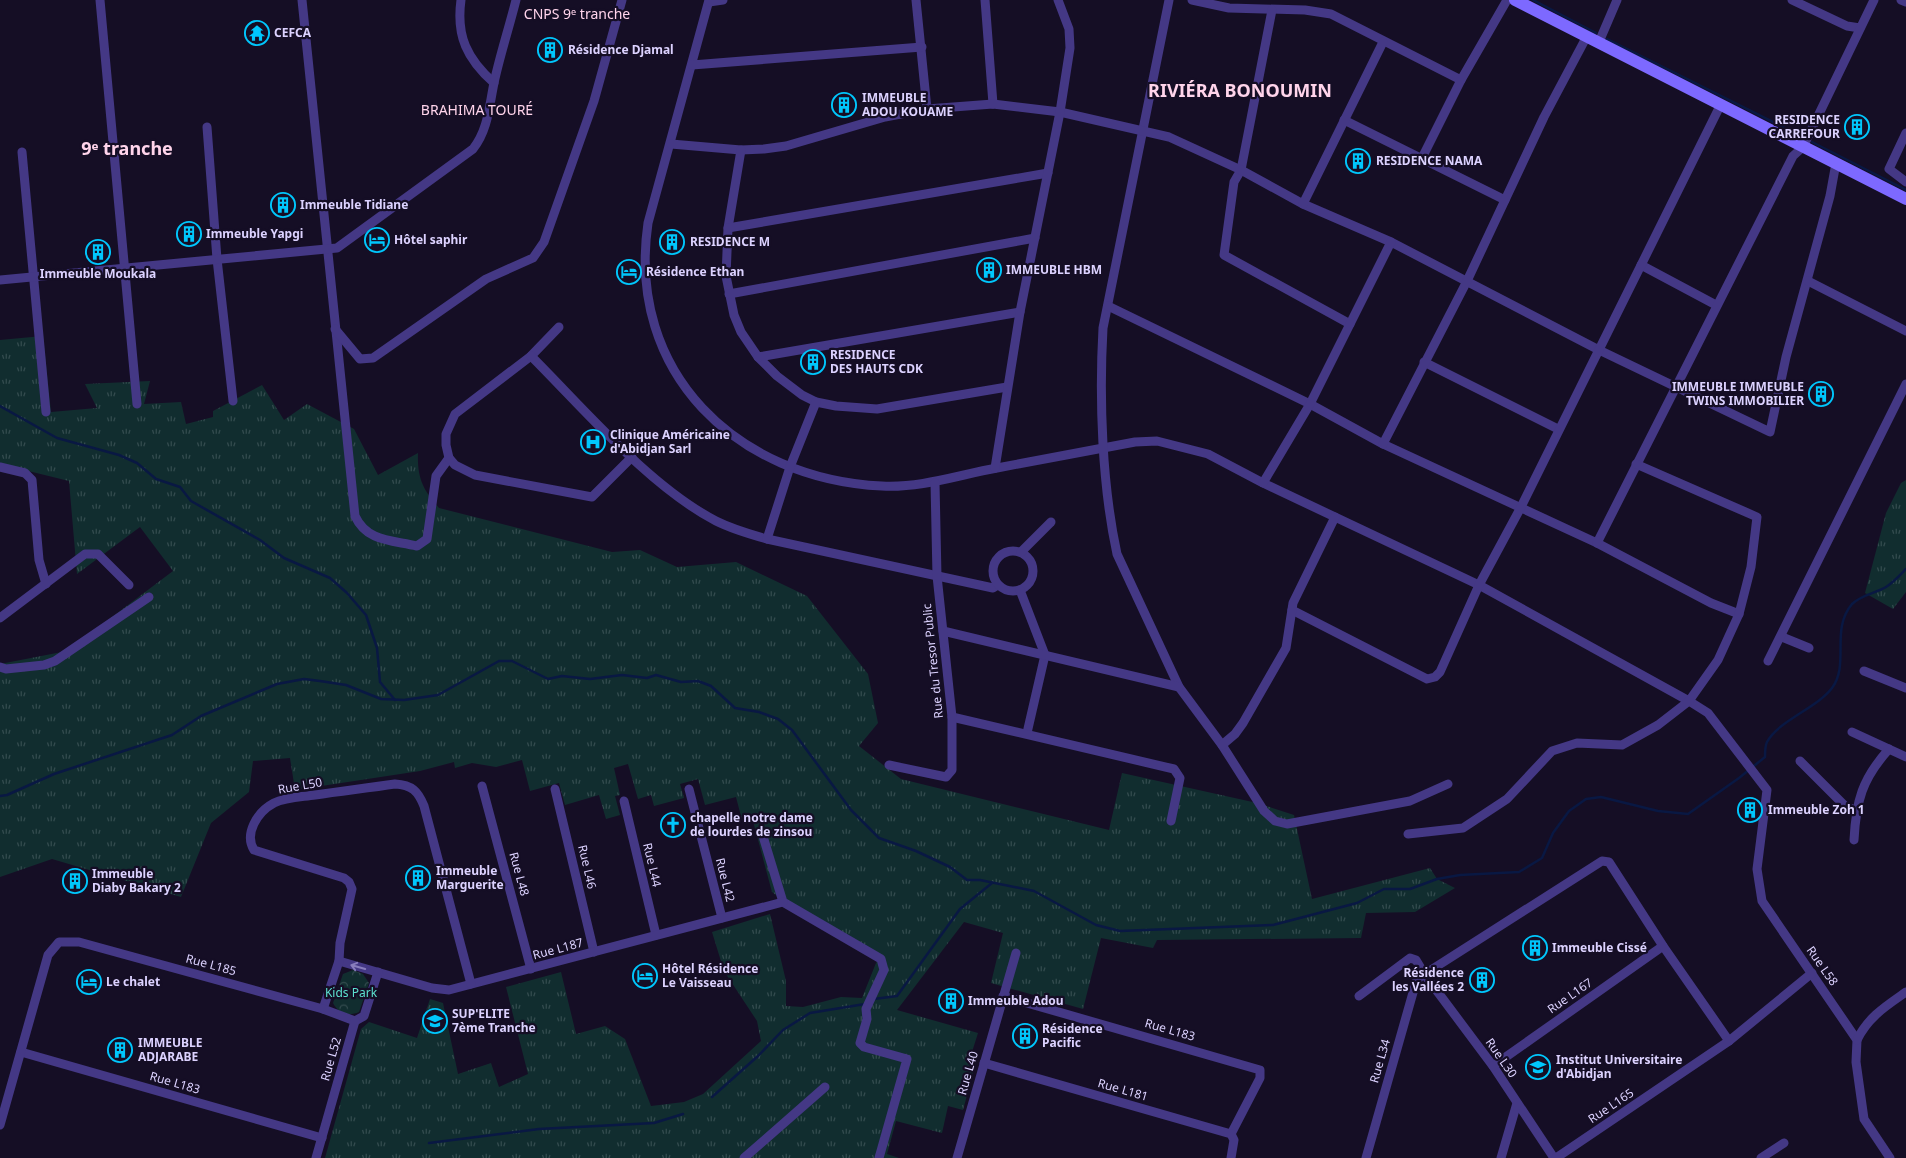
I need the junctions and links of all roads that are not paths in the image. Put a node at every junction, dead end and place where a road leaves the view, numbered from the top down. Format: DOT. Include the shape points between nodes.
graph roads {
  1 [pos="100,0"];
  2 [pos="302,0"];
  3 [pos="461,0"];
  4 [pos="516,0"];
  5 [pos="622,0"];
  6 [pos="723,0"];
  7 [pos="916,0"];
  8 [pos="984,0"];
  9 [pos="1058,0"];
  10 [pos="1170,0"];
  11 [pos="1192,0"];
  12 [pos="1506,0"];
  13 [pos="1515,0"];
  14 [pos="1617,0"];
  15 [pos="1792,0"];
  16 [pos="1874,0"];
  17 [pos="1901,0"];
  18 [pos="709,1"];
  19 [pos="1906,2"];
  20 [pos="1272,10"];
  21 [pos="1860,28"];
  22 [pos="1587,36"];
  23 [pos="1383,42"];
  24 [pos="1599,42"];
  25 [pos="922,47"];
  26 [pos="692,65"];
  27 [pos="1461,80"];
  28 [pos="494,83"];
  29 [pos="993,104"];
  30 [pos="1721,104"];
  31 [pos="927,109"];
  32 [pos="1060,112"];
  33 [pos="1344,120"];
  34 [pos="207,126"];
  35 [pos="1144,132"];
  36 [pos="1906,133"];
  37 [pos="671,144"];
  38 [pos="1803,147"];
  39 [pos="741,150"];
  40 [pos="22,152"];
  41 [pos="1422,158"];
  42 [pos="1836,163"];
  43 [pos="1241,170"];
  44 [pos="1048,173"];
  45 [pos="1906,182"];
  46 [pos="1906,199"];
  47 [pos="1505,200"];
  48 [pos="1303,204"];
  49 [pos="728,228"];
  50 [pos="1034,238"];
  51 [pos="1391,242"];
  52 [pos="327,248"];
  53 [pos="217,259"];
  54 [pos="1641,265"];
  55 [pos="124,268"];
  56 [pos="33,276"];
  57 [pos="0,280"];
  58 [pos="1808,280"];
  59 [pos="1467,281"];
  60 [pos="729,294"];
  61 [pos="1716,305"];
  62 [pos="1108,306"];
  63 [pos="1020,312"];
  64 [pos="1350,324"];
  65 [pos="559,327"];
  66 [pos="335,328"];
  67 [pos="1906,331"];
  68 [pos="1599,350"];
  69 [pos="531,356"];
  70 [pos="758,357"];
  71 [pos="1424,362"];
  72 [pos="1906,384"];
  73 [pos="1676,386"];
  74 [pos="1007,387"];
  75 [pos="233,401"];
  76 [pos="816,402"];
  77 [pos="137,404"];
  78 [pos="1310,404"];
  79 [pos="46,412"];
  80 [pos="1558,429"];
  81 [pos="1383,444"];
  82 [pos="1105,448"];
  83 [pos="632,457"];
  84 [pos="450,458"];
  85 [pos="1636,464"];
  86 [pos="0,467"];
  87 [pos="790,467"];
  88 [pos="995,468"];
  89 [pos="935,483"];
  90 [pos="1263,483"];
  91 [pos="1521,507"];
  92 [pos="1335,517"];
  93 [pos="1051,522"];
  94 [pos="767,539"];
  95 [pos="1597,543"];
  96 [pos="1021,552"];
  97 [pos="937,576"];
  98 [pos="46,584"];
  99 [pos="130,585"];
  100 [pos="998,585"];
  101 [pos="1479,585"];
  102 [pos="1020,590"];
  103 [pos="149,597"];
  104 [pos="1292,610"];
  105 [pos="1739,614"];
  106 [pos="0,618"];
  107 [pos="943,631"];
  108 [pos="1782,637"];
  109 [pos="1809,648"];
  110 [pos="1045,655"];
  111 [pos="1768,661"];
  112 [pos="0,666"];
  113 [pos="1864,671"];
  114 [pos="1179,687"];
  115 [pos="1906,688"];
  116 [pos="1689,700"];
  117 [pos="952,717"];
  118 [pos="1027,732"];
  119 [pos="1852,732"];
  120 [pos="1222,744"];
  121 [pos="1889,749"];
  122 [pos="1906,757"];
  123 [pos="1800,761"];
  124 [pos="889,765"];
  125 [pos="1448,784"];
  126 [pos="482,786"];
  127 [pos="555,789"];
  128 [pos="689,789"];
  129 [pos="624,801"];
  130 [pos="1856,810"];
  131 [pos="1171,821"];
  132 [pos="762,833"];
  133 [pos="1408,834"];
  134 [pos="1854,840"];
  135 [pos="783,902"];
  136 [pos="722,918"];
  137 [pos="656,936"];
  138 [pos="1663,946"];
  139 [pos="594,952"];
  140 [pos="1016,952"];
  141 [pos="339,961"];
  142 [pos="532,968"];
  143 [pos="378,972"];
  144 [pos="1812,974"];
  145 [pos="1425,976"];
  146 [pos="471,984"];
  147 [pos="1906,992"];
  148 [pos="1003,996"];
  149 [pos="1359,996"];
  150 [pos="322,1009"];
  151 [pos="355,1021"];
  152 [pos="1857,1040"];
  153 [pos="1729,1041"];
  154 [pos="21,1052"];
  155 [pos="984,1063"];
  156 [pos="1493,1066"];
  157 [pos="825,1087"];
  158 [pos="1517,1103"];
  159 [pos="0,1125"];
  160 [pos="1230,1134"];
  161 [pos="322,1138"];
  162 [pos="1784,1143"];
  163 [pos="316,1158"];
  164 [pos="744,1158"];
  165 [pos="880,1158"];
  166 [pos="957,1158"];
  167 [pos="1231,1158"];
  168 [pos="1366,1158"];
  169 [pos="1501,1158"];
  170 [pos="1555,1158"];
  171 [pos="1762,1158"];
  172 [pos="1890,1158"];
  1 -- 55 [label="street"];
  2 -- 52 [label="street"];
  3 -- 28 [label="street" via="460,24 466,47 478,69"];
  4 -- 28 [label="street"];
  5 -- 66 [label="street" via="594,101 540,249 533,258 486,279 373,358 360,359"];
  6 -- 18 [label="street"];
  7 -- 25 [label="street"];
  8 -- 29 [label="street"];
  9 -- 32 [label="street" via="1069,29 1070,48"];
  10 -- 35 [label="street"];
  11 -- 20 [label="street" via="1229,8"];
  12 -- 27 [label="street"];
  13 -- 22 [label="street"];
  14 -- 24 [label="street"];
  15 -- 21 [label="street" via="1848,26"];
  16 -- 21 [label="street"];
  17 -- 19 [label="street"];
  18 -- 26 [label="street"];
  20 -- 23 [label="street" via="1331,14"];
  20 -- 43 [label="street"];
  21 -- 38 [label="street"];
  22 -- 24 [label="street"];
  22 -- 47 [label="street"];
  23 -- 27 [label="street"];
  23 -- 33 [label="street"];
  24 -- 30 [label="street"];
  25 -- 26 [label="street"];
  25 -- 31 [label="street"];
  26 -- 37 [label="street"];
  27 -- 41 [label="street"];
  28 -- 52 [label="street" via="487,124 473,149 340,246"];
  29 -- 31 [label="street"];
  29 -- 32 [label="street"];
  30 -- 38 [label="street"];
  30 -- 54 [label="street"];
  31 -- 39 [label="street" via="885,117 786,146"];
  32 -- 35 [label="street"];
  32 -- 44 [label="street"];
  33 -- 41 [label="street"];
  33 -- 48 [label="street"];
  34 -- 53 [label="street"];
  35 -- 43 [label="street" via="1169,137"];
  35 -- 62 [label="street"];
  36 -- 45 [label="street" via="1889,169"];
  37 -- 39 [label="street"];
  37 -- 87 [label="street" via="648,223 644,249 650,306 658,336 671,366 708,413 735,439"];
  38 -- 42 [label="street"];
  38 -- 61 [label="street" via="1793,156"];
  39 -- 49 [label="street"];
  40 -- 56 [label="street"];
  41 -- 47 [label="street"];
  42 -- 46 [label="street"];
  42 -- 58 [label="street"];
  43 -- 48 [label="street"];
  43 -- 64 [label="street" via="1234,182 1224,255"];
  44 -- 49 [label="street"];
  44 -- 50 [label="street"];
  47 -- 59 [label="street"];
  48 -- 51 [label="street"];
  49 -- 60 [label="street" via="725,252"];
  50 -- 60 [label="street"];
  50 -- 63 [label="street"];
  51 -- 59 [label="street"];
  51 -- 64 [label="street"];
  52 -- 53 [label="street"];
  52 -- 66 [label="street"];
  53 -- 55 [label="street"];
  53 -- 75 [label="street"];
  54 -- 61 [label="street"];
  54 -- 68 [label="street"];
  55 -- 56 [label="street"];
  55 -- 77 [label="street"];
  56 -- 57 [label="street"];
  56 -- 79 [label="street"];
  58 -- 67 [label="street"];
  58 -- 73 [label="street" via="1786,357 1770,432"];
  59 -- 68 [label="street"];
  59 -- 71 [label="street"];
  60 -- 70 [label="street" via="741,332"];
  61 -- 73 [label="street"];
  62 -- 78 [label="street"];
  62 -- 82 [label="street" via="1102,356"];
  63 -- 70 [label="street"];
  63 -- 74 [label="street"];
  64 -- 78 [label="street"];
  65 -- 69 [label="street"];
  66 -- 84 [label="street" via="355,516 360,527 370,535 417,546 423,544 427,539 436,476"];
  68 -- 73 [label="street"];
  68 -- 80 [label="street"];
  69 -- 83 [label="street"];
  69 -- 84 [label="street" via="455,414 446,434"];
  70 -- 76 [label="street" via="782,381"];
  71 -- 80 [label="street"];
  71 -- 81 [label="street"];
  72 -- 108 [label="street"];
  73 -- 85 [label="street"];
  74 -- 76 [label="street" via="876,409"];
  74 -- 88 [label="street"];
  76 -- 87 [label="street"];
  78 -- 81 [label="street"];
  78 -- 90 [label="street"];
  80 -- 91 [label="street"];
  81 -- 91 [label="street"];
  82 -- 88 [label="street"];
  82 -- 90 [label="street" via="1147,441 1168,443 1208,454"];
  82 -- 114 [label="street" via="1117,554"];
  83 -- 84 [label="street" via="592,498 476,475 455,465"];
  83 -- 94 [label="street" via="692,507 740,531"];
  85 -- 95 [label="street"];
  85 -- 105 [label="street" via="1757,517 1751,566"];
  86 -- 98 [label="street" via="20,471 32,480 39,560"];
  87 -- 89 [label="street" via="874,485"];
  87 -- 94 [label="street"];
  88 -- 89 [label="street"];
  89 -- 97 [label="street, Rue du Tresor Public"];
  90 -- 92 [label="street"];
  91 -- 95 [label="street"];
  91 -- 101 [label="street"];
  92 -- 101 [label="street"];
  92 -- 104 [label="street"];
  93 -- 96 [label="street"];
  94 -- 97 [label="street"];
  95 -- 105 [label="street"];
  96 -- 100 [label="street" via="1007,551 996,559 993,572"];
  96 -- 102 [label="street" via="1033,568 1030,581"];
  97 -- 100 [label="street" via="993,588"];
  97 -- 107 [label="street, Rue du Tresor Public"];
  98 -- 99 [label="street" via="85,554 91,553 105,559"];
  98 -- 106 [label="street"];
  100 -- 102 [label="street" via="1008,590"];
  101 -- 104 [label="street" via="1440,672 1427,679"];
  101 -- 116 [label="street"];
  102 -- 110 [label="street"];
  103 -- 112 [label="street" via="49,664 6,669"];
  104 -- 120 [label="street" via="1286,648 1243,723"];
  105 -- 116 [label="street" via="1718,660"];
  107 -- 110 [label="street"];
  107 -- 117 [label="street, Rue du Tresor Public"];
  108 -- 109 [label="street"];
  108 -- 111 [label="street"];
  110 -- 114 [label="street"];
  110 -- 118 [label="street"];
  113 -- 115 [label="street"];
  114 -- 120 [label="street"];
  116 -- 133 [label="street" via="1658,725 1622,745 1577,743 1552,751 1508,799 1463,828"];
  116 -- 144 [label="street, Rue L58" via="1708,713 1764,784 1768,794 1757,869 1762,901"];
  117 -- 118 [label="street"];
  117 -- 124 [label="street, Rue du Tresor Public" via="950,774 946,777"];
  118 -- 131 [label="street" via="1174,769 1180,778"];
  119 -- 121 [label="street"];
  120 -- 125 [label="street" via="1264,811 1275,821 1287,824 1410,801"];
  121 -- 122 [label="street"];
  121 -- 130 [label="street" via="1868,776"];
  123 -- 130 [label="street" via="1846,807"];
  126 -- 142 [label="street, Rue L48"];
  127 -- 139 [label="street, Rue L46"];
  128 -- 136 [label="street, Rue L42"];
  129 -- 137 [label="street, Rue L44"];
  130 -- 134 [label="street"];
  132 -- 135 [label="street"];
  135 -- 136 [label="street, Rue L187"];
  135 -- 165 [label="street" via="883,963 884,970 866,1009 867,1018 860,1043 907,1059"];
  136 -- 137 [label="street, Rue L187"];
  137 -- 139 [label="street, Rue L187"];
  138 -- 145 [label="street" via="1609,862 1602,861"];
  138 -- 153 [label="street"];
  138 -- 156 [label="street, Rue L167"];
  139 -- 142 [label="street, Rue L187"];
  140 -- 148 [label="street, Rue L40"];
  143 -- 141 [label="street, Rue L187, one-way"];
  141 -- 146 [label="street, Rue L50" via="352,898 349,882 254,850 249,837 251,830 266,808 275,803 406,784 414,788 424,806"];
  141 -- 150 [label="street, Rue L50"];
  142 -- 146 [label="street, Rue L187"];
  143 -- 146 [label="street, Rue L187" via="440,990"];
  143 -- 151 [label="street, Rue L52" via="364,1016"];
  144 -- 152 [label="street, Rue L58"];
  144 -- 153 [label="street, Rue L165"];
  145 -- 149 [label="street, Rue L30" via="1416,960 1410,958"];
  145 -- 156 [label="street, Rue L30"];
  145 -- 168 [label="street, Rue L34" via="1420,977 1413,989"];
  147 -- 152 [label="street" via="1876,1013"];
  148 -- 155 [label="street, Rue L40"];
  148 -- 160 [label="street, Rue L183" via="1260,1070 1260,1078"];
  150 -- 151 [label="street, Rue L185"];
  150 -- 154 [label="street, Rue L185" via="79,942 59,942 48,955"];
  151 -- 161 [label="street, Rue L52"];
  152 -- 172 [label="street" via="1857,1072 1864,1119"];
  153 -- 170 [label="street, Rue L165"];
  154 -- 159 [label="street"];
  154 -- 161 [label="street, Rue L183"];
  155 -- 160 [label="street, Rue L181"];
  155 -- 166 [label="street, Rue L40"];
  156 -- 158 [label="street, Rue L30"];
  157 -- 164 [label="street"];
  158 -- 169 [label="street"];
  158 -- 170 [label="street, Rue L30"];
  160 -- 167 [label="street" via="1234,1140"];
  161 -- 163 [label="street, Rue L52"];
  162 -- 171 [label="street"];
}
